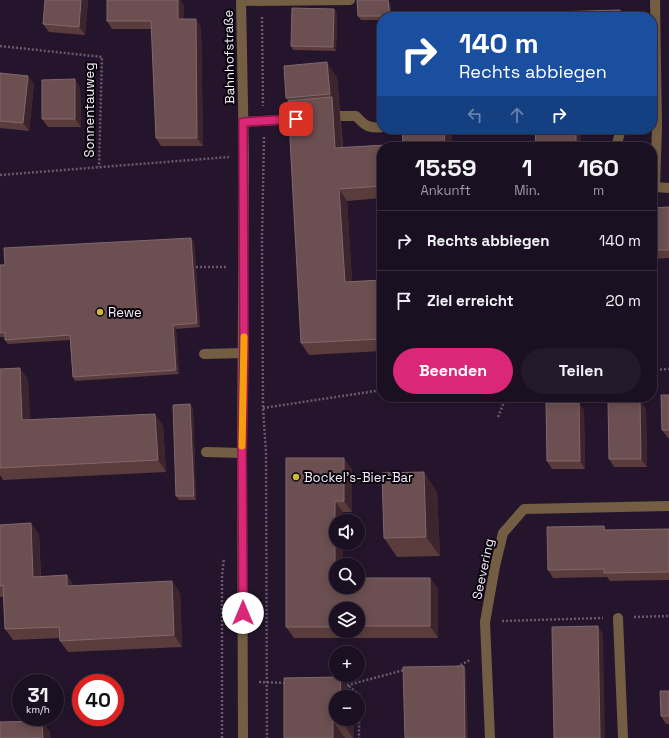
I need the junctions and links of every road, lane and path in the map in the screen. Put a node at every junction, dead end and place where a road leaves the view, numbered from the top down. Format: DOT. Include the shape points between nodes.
graph roads {
  1 [pos="241,0"];
  2 [pos="350,0"];
  3 [pos="655,0"];
  4 [pos="262,1"];
  5 [pos="655,12"];
  6 [pos="0,46"];
  7 [pos="340,116"];
  8 [pos="296,119"];
  9 [pos="263,121"];
  10 [pos="243,122"];
  11 [pos="377,128"];
  12 [pos="244,156"];
  13 [pos="99,167"];
  14 [pos="0,175"];
  15 [pos="657,187"];
  16 [pos="669,188"];
  17 [pos="196,267"];
  18 [pos="244,267"];
  19 [pos="244,353"];
  20 [pos="204,354"];
  21 [pos="669,369"];
  22 [pos="657,370"];
  23 [pos="377,391"];
  24 [pos="504,402"];
  25 [pos="263,408"];
  26 [pos="498,417"];
  27 [pos="206,452"];
  28 [pos="242,452"];
  29 [pos="669,506"];
  30 [pos="243,535"];
  31 [pos="669,616"];
  32 [pos="618,618"];
  33 [pos="485,622"];
  34 [pos="487,651"];
  35 [pos="457,668"];
  36 [pos="412,670"];
  37 [pos="243,681"];
  38 [pos="267,682"];
  39 [pos="290,683"];
  40 [pos="341,685"];
  41 [pos="348,685"];
  42 [pos="222,738"];
  43 [pos="243,738"];
  44 [pos="267,738"];
  45 [pos="360,738"];
  46 [pos="490,738"];
  47 [pos="623,738"];
  1 -- 4 [label="street"];
  1 -- 10 [label="street, Bahnhofstraße"];
  2 -- 4 [label="street"];
  3 -- 5 [label="street"];
  4 -- 9 [label="path"];
  6 -- 13 [label="path, Sonnentauweg" via="102,58"];
  7 -- 11 [label="street" via="356,116 362,124"];
  8 -- 9 [label="street"];
  9 -- 10 [label="street"];
  9 -- 25 [label="path"];
  10 -- 12 [label="street, Bahnhofstraße"];
  12 -- 13 [label="path"];
  12 -- 18 [label="street, Bahnhofstraße"];
  13 -- 14 [label="path"];
  15 -- 16 [label="street"];
  17 -- 18 [label="path"];
  18 -- 19 [label="street, Bahnhofstraße"];
  19 -- 20 [label="street"];
  19 -- 28 [label="street, Bahnhofstraße"];
  21 -- 22 [label="path"];
  23 -- 25 [label="path"];
  24 -- 26 [label="path"];
  25 -- 38 [label="path" via="266,452"];
  27 -- 28 [label="street"];
  28 -- 30 [label="street, Bahnhofstraße"];
  29 -- 33 [label="street, Seevering" via="524,509 504,533"];
  30 -- 37 [label="street, Bahnhofstraße"];
  30 -- 42 [label="path" via="225,554 222,576"];
  31 -- 32 [label="path"];
  32 -- 33 [label="path"];
  32 -- 47 [label="street"];
  33 -- 34 [label="street, Seevering"];
  34 -- 35 [label="path"];
  34 -- 46 [label="street, Seevering"];
  36 -- 41 [label="path"];
  37 -- 38 [label="path"];
  37 -- 43 [label="street, Bahnhofstraße"];
  38 -- 39 [label="path"];
  38 -- 44 [label="path"];
  40 -- 41 [label="path"];
  41 -- 45 [label="path" via="359,695"];
}
